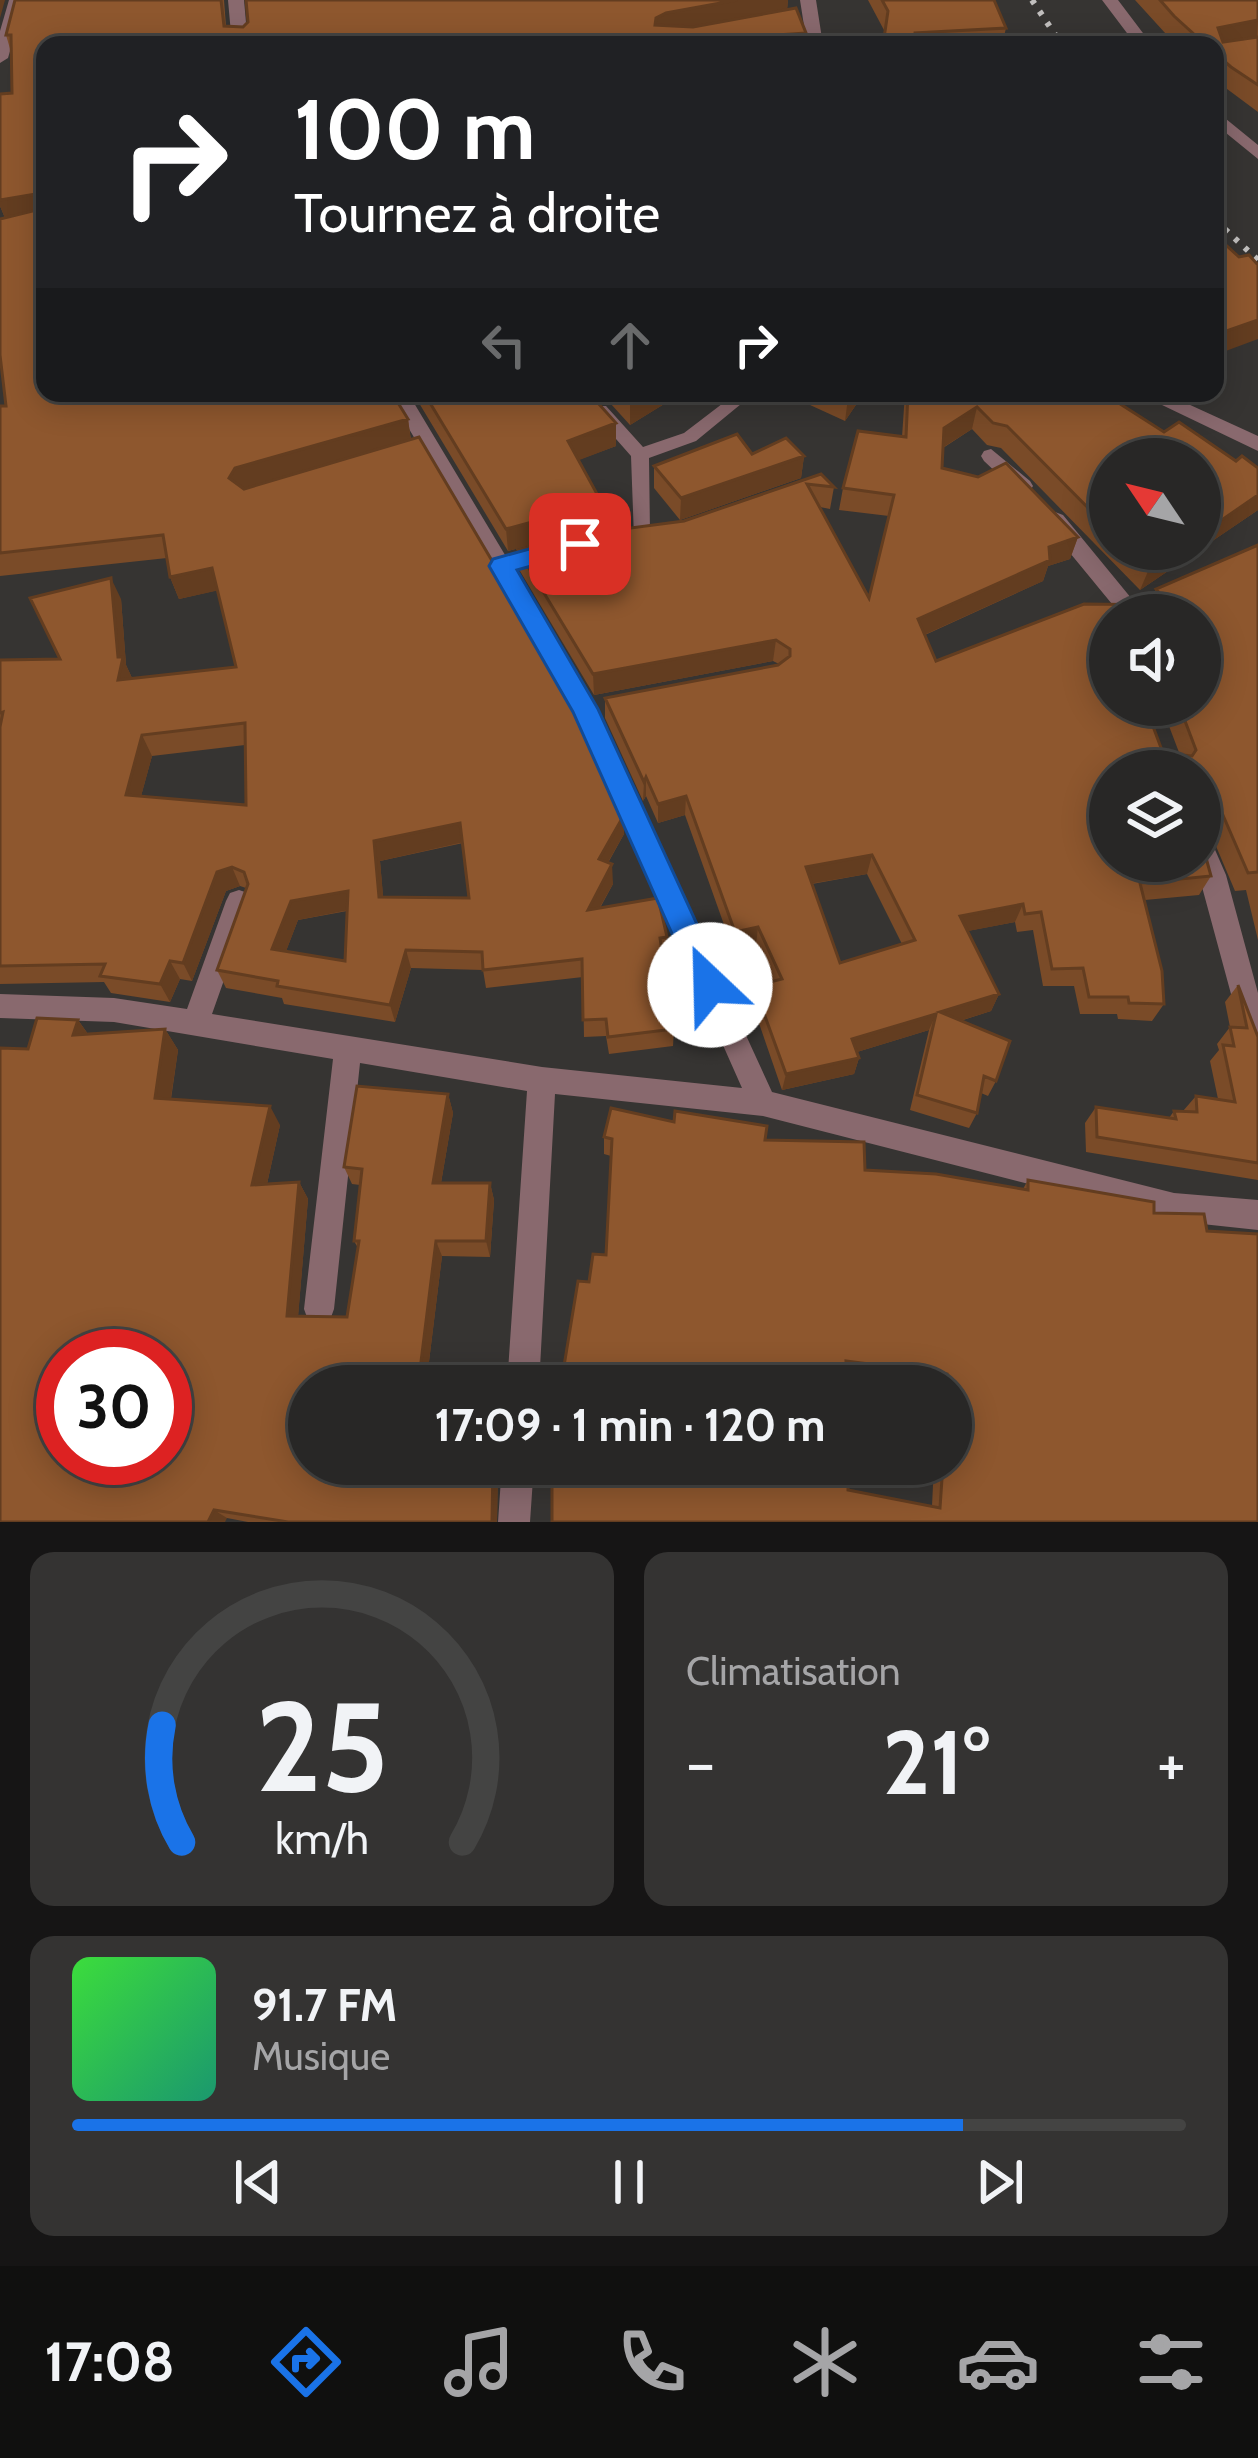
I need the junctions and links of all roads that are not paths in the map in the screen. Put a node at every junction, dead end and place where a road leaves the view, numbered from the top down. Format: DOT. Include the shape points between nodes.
graph roads {
  1 [pos="17,0"];
  2 [pos="236,0"];
  3 [pos="1110,0"];
  4 [pos="810,9"];
  5 [pos="791,22"];
  6 [pos="239,36"];
  7 [pos="1137,36"];
  8 [pos="1,46"];
  9 [pos="1224,123"];
  10 [pos="1258,154"];
  11 [pos="401,402"];
  12 [pos="593,402"];
  13 [pos="733,402"];
  14 [pos="1167,402"];
  15 [pos="1258,444"];
  16 [pos="640,455"];
  17 [pos="991,456"];
  18 [pos="640,532"];
  19 [pos="1118,594"];
  20 [pos="1216,882"];
  21 [pos="238,901"];
  22 [pos="0,1006"];
  23 [pos="195,1024"];
  24 [pos="1258,1042"];
  25 [pos="348,1048"];
  26 [pos="542,1080"];
  27 [pos="763,1103"];
  28 [pos="1258,1215"];
  29 [pos="320,1309"];
  30 [pos="524,1365"];
  31 [pos="517,1485"];
  32 [pos="514,1522"];
  1 -- 8 [label="street"];
  2 -- 6 [label="street"];
  3 -- 7 [label="street"];
  4 -- 5 [label="street"];
  9 -- 10 [label="street"];
  11 -- 27 [label="street" via="419,451 511,563 595,707"];
  12 -- 16 [label="lane"];
  13 -- 16 [label="lane" via="691,437"];
  14 -- 15 [label="street"];
  16 -- 18 [label="lane"];
  17 -- 19 [label="street"];
  20 -- 24 [label="street"];
  21 -- 23 [label="street"];
  22 -- 23 [label="street" via="114,1010"];
  23 -- 25 [label="street"];
  25 -- 26 [label="street"];
  25 -- 29 [label="street"];
  26 -- 27 [label="street"];
  26 -- 30 [label="street"];
  27 -- 28 [label="street" via="1174,1207"];
  31 -- 32 [label="street"];
}
